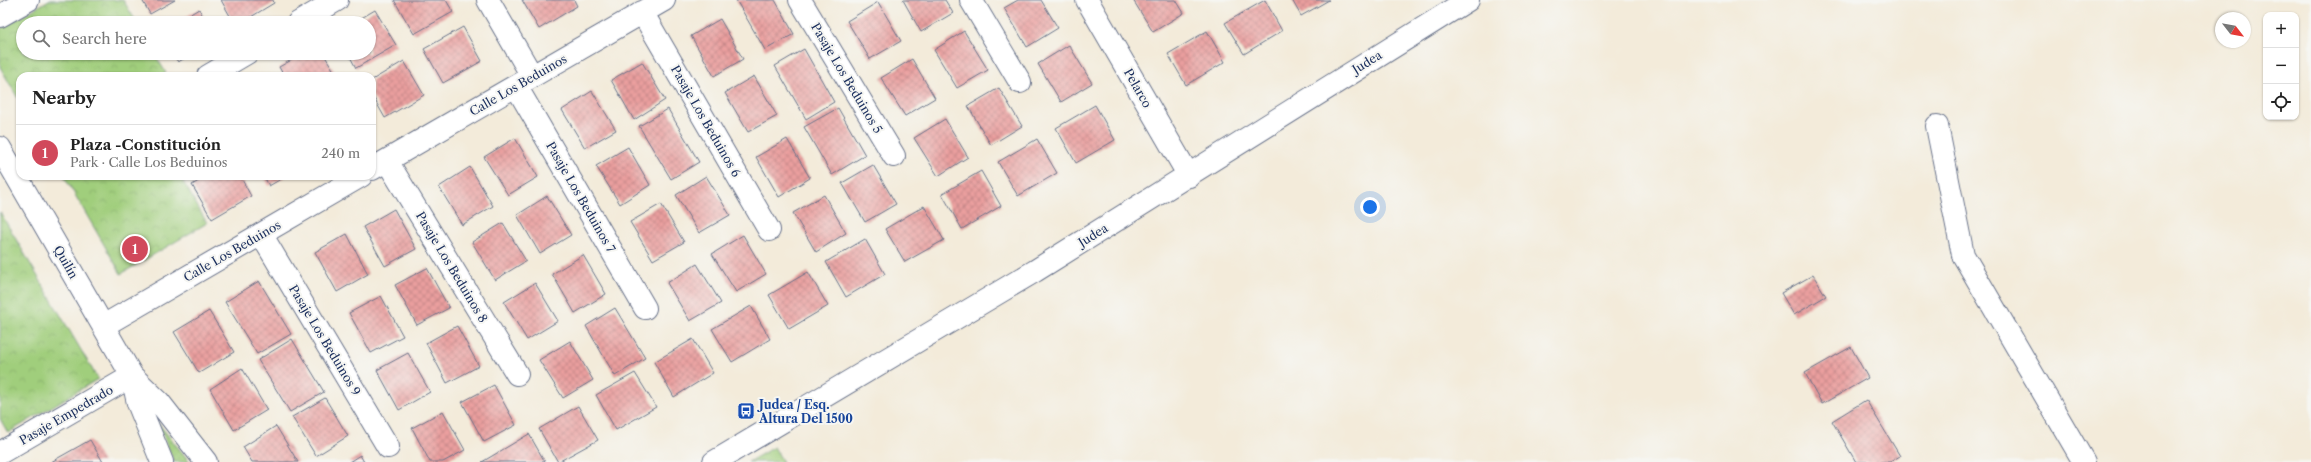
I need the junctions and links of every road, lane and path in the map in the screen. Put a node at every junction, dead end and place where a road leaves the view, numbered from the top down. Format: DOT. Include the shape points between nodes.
graph roads {
  1 [pos="28,0"];
  2 [pos="337,0"];
  3 [pos="488,0"];
  4 [pos="664,0"];
  5 [pos="800,0"];
  6 [pos="971,0"];
  7 [pos="1087,0"];
  8 [pos="1468,0"];
  9 [pos="642,12"];
  10 [pos="0,16"];
  11 [pos="310,16"];
  12 [pos="235,60"];
  13 [pos="215,72"];
  14 [pos="524,81"];
  15 [pos="1020,82"];
  16 [pos="1937,126"];
  17 [pos="0,148"];
  18 [pos="894,156"];
  19 [pos="379,165"];
  20 [pos="16,176"];
  21 [pos="1189,176"];
  22 [pos="19,180"];
  23 [pos="354,180"];
  24 [pos="769,230"];
  25 [pos="261,234"];
  26 [pos="645,308"];
  27 [pos="103,326"];
  28 [pos="517,374"];
  29 [pos="132,376"];
  30 [pos="388,447"];
  31 [pos="2,448"];
  32 [pos="162,462"];
  33 [pos="206,462"];
  34 [pos="714,462"];
  35 [pos="2084,462"];
  1 -- 10 [label="street"];
  2 -- 11 [label="street"];
  3 -- 14 [label="street, Pasaje Los Beduinos 7"];
  4 -- 9 [label="street, Calle Los Beduinos"];
  5 -- 18 [label="street, Pasaje Los Beduinos 5"];
  6 -- 15 [label="street"];
  7 -- 21 [label="street, Pelarco"];
  8 -- 21 [label="street, Judea"];
  9 -- 14 [label="street, Calle Los Beduinos"];
  9 -- 24 [label="street, Pasaje Los Beduinos 6"];
  12 -- 13 [label="street"];
  14 -- 19 [label="street, Calle Los Beduinos"];
  14 -- 26 [label="street, Pasaje Los Beduinos 7"];
  16 -- 35 [label="street" via="1963,255"];
  17 -- 20 [label="street, Quilín"];
  19 -- 28 [label="street, Pasaje Los Beduinos 8"];
  21 -- 34 [label="street, Judea"];
  22 -- 27 [label="street, Quilín"];
  23 -- 25 [label="street, Calle Los Beduinos"];
  25 -- 27 [label="street, Calle Los Beduinos"];
  25 -- 30 [label="street, Pasaje Los Beduinos 9"];
  27 -- 29 [label="street, Quilín"];
  29 -- 31 [label="street, Pasaje Empedrado"];
  29 -- 32 [label="street, Quilín" via="138,403"];
  29 -- 33 [label="street, Quilín" via="159,402"];
}
